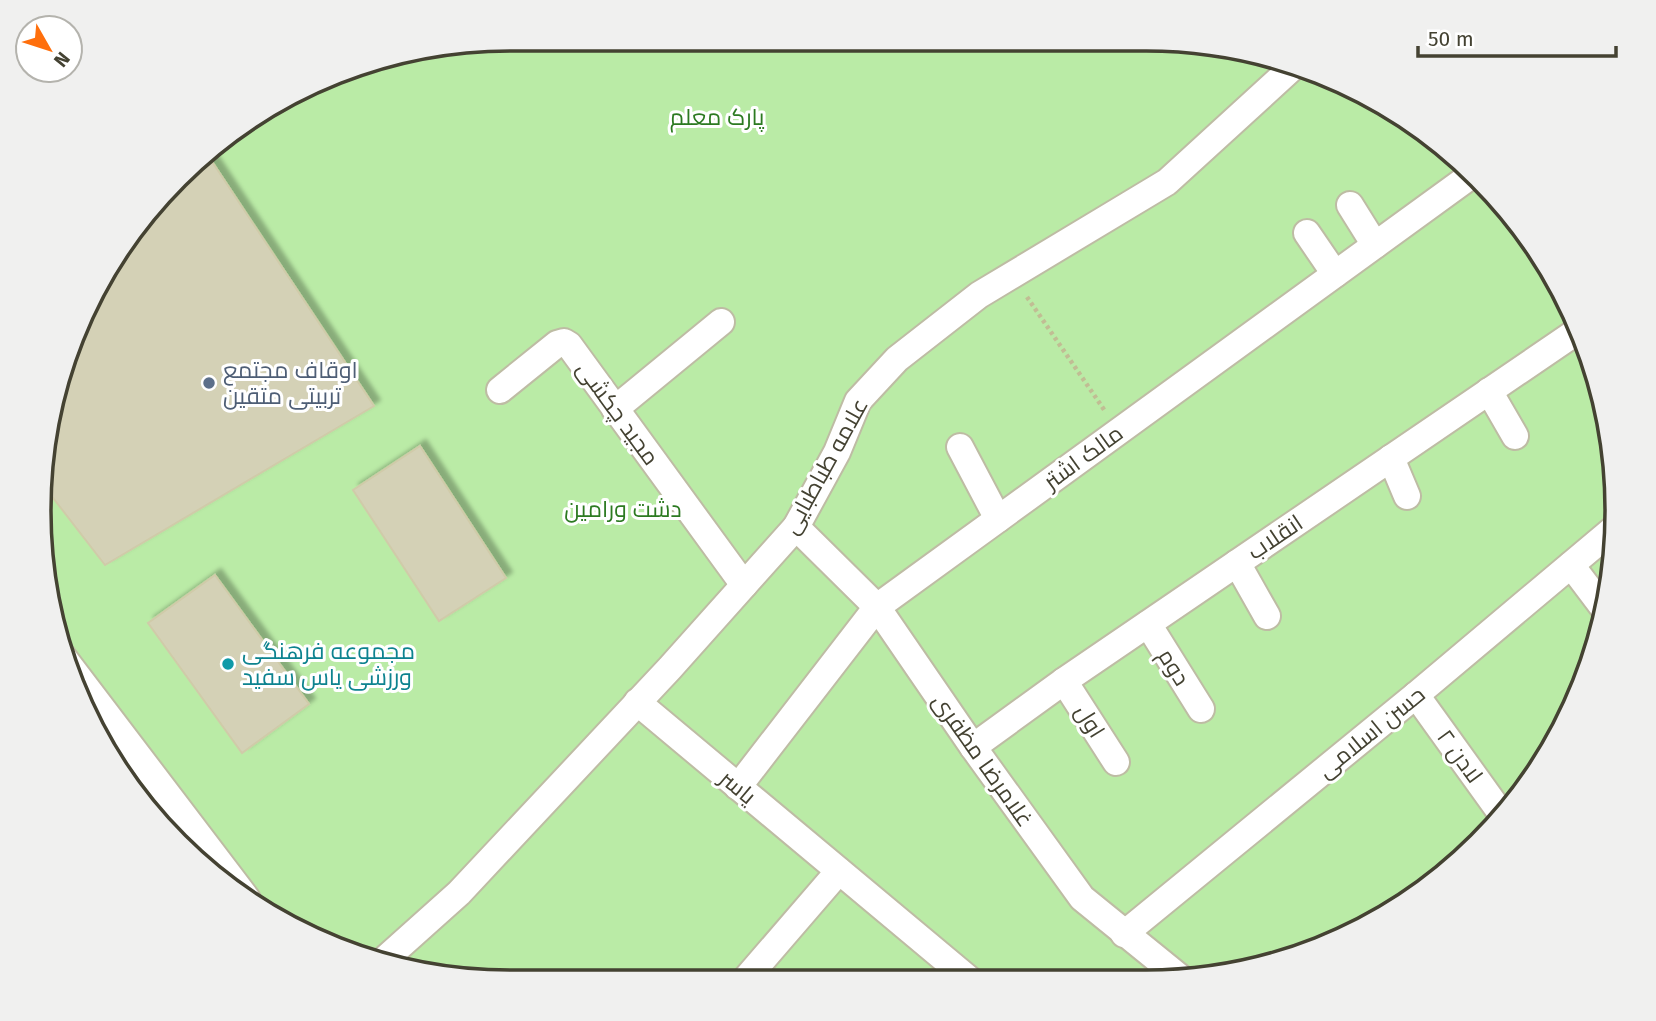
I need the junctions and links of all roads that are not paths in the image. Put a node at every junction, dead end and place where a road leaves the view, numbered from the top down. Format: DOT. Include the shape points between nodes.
graph roads {
  1 [pos="1286,73"];
  2 [pos="1465,180"];
  3 [pos="1350,205"];
  4 [pos="1307,233"];
  5 [pos="1375,245"];
  6 [pos="1335,274"];
  7 [pos="722,322"];
  8 [pos="1570,336"];
  9 [pos="500,390"];
  10 [pos="1489,391"];
  11 [pos="615,409"];
  12 [pos="1515,436"];
  13 [pos="960,447"];
  14 [pos="1391,458"];
  15 [pos="1407,496"];
  16 [pos="998,519"];
  17 [pos="796,527"];
  18 [pos="1604,537"];
  19 [pos="1237,563"];
  20 [pos="1570,565"];
  21 [pos="744,585"];
  22 [pos="1596,599"];
  23 [pos="877,607"];
  24 [pos="1266,616"];
  25 [pos="1147,624"];
  26 [pos="1064,681"];
  27 [pos="1416,695"];
  28 [pos="637,702"];
  29 [pos="95,708"];
  30 [pos="1201,709"];
  31 [pos="973,747"];
  32 [pos="1116,762"];
  33 [pos="142,781"];
  34 [pos="738,787"];
  35 [pos="1497,807"];
  36 [pos="213,861"];
  37 [pos="839,871"];
  38 [pos="1124,934"];
  39 [pos="390,954"];
  40 [pos="1169,969"];
  41 [pos="754,970"];
  42 [pos="958,970"];
  1 -- 17 [label="street, علامه طباطبایی" via="1167,182 979,296 897,359 858,401 837,452"];
  2 -- 5 [label="street, مالک اشتر"];
  3 -- 5 [label="street"];
  4 -- 6 [label="street"];
  5 -- 6 [label="street, مالک اشتر"];
  6 -- 16 [label="street, مالک اشتر"];
  7 -- 11 [label="street"];
  8 -- 10 [label="street, انقلاب"];
  9 -- 11 [label="street, مجید چکشی" via="564,342"];
  10 -- 12 [label="street"];
  10 -- 14 [label="street, انقلاب"];
  11 -- 21 [label="street, مجید چکشی"];
  13 -- 16 [label="street"];
  14 -- 15 [label="street"];
  14 -- 19 [label="street, انقلاب"];
  16 -- 23 [label="street, مالک اشتر"];
  17 -- 21 [label="street, علامه طباطبایی"];
  17 -- 23 [label="street, غلامرضا مظفری"];
  18 -- 20 [label="street, حسن اسلامی"];
  19 -- 24 [label="street"];
  19 -- 25 [label="street, انقلاب"];
  20 -- 22 [label="street"];
  20 -- 27 [label="street, حسن اسلامی"];
  21 -- 28 [label="street, علامه طباطبایی"];
  23 -- 31 [label="street, غلامرضا مظفری"];
  23 -- 34 [label="street, مالک اشتر"];
  25 -- 26 [label="street, انقلاب"];
  25 -- 30 [label="street, دوم"];
  26 -- 31 [label="street, انقلاب"];
  26 -- 32 [label="street, اول"];
  27 -- 35 [label="street, لادن ۲"];
  27 -- 38 [label="street, حسن اسلامی"];
  28 -- 34 [label="street, یاسر"];
  28 -- 39 [label="street, علامه طباطبایی" via="459,893"];
  29 -- 33 [label="street"];
  31 -- 38 [label="street, غلامرضا مظفری" via="1082,898"];
  33 -- 36 [label="street"];
  34 -- 37 [label="street, یاسر"];
  37 -- 41 [label="street"];
  37 -- 42 [label="street, یاسر"];
  38 -- 40 [label="street, غلامرضا مظفری"];
}
